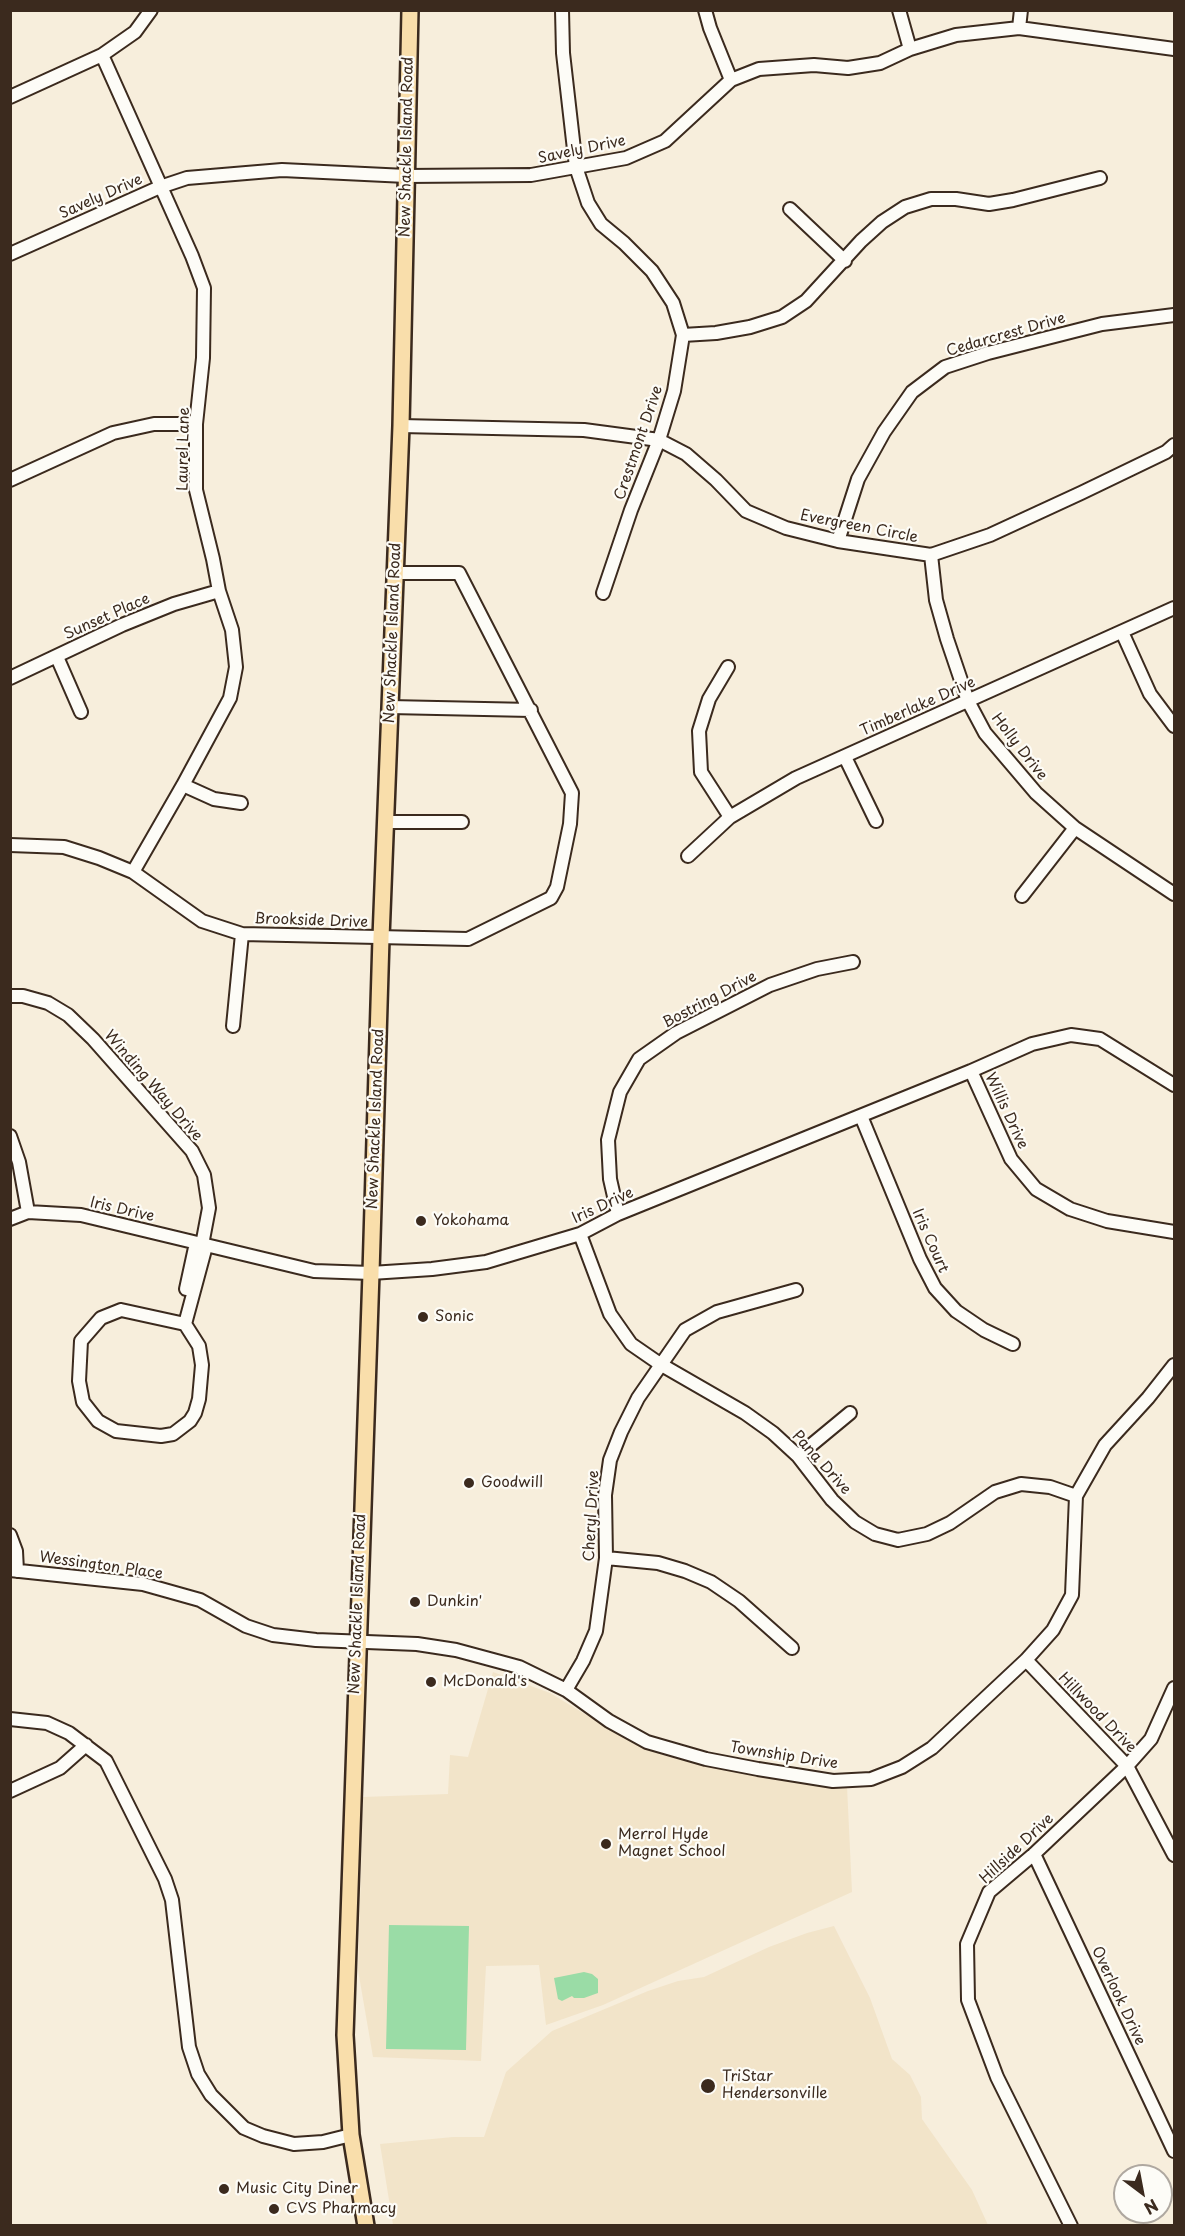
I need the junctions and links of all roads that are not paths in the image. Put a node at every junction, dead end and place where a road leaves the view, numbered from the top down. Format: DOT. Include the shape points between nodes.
graph roads {
  1 [pos="151,10"];
  2 [pos="410,10"];
  3 [pos="562,10"];
  4 [pos="705,10"];
  5 [pos="899,10"];
  6 [pos="1021,10"];
  7 [pos="1019,28"];
  8 [pos="910,50"];
  9 [pos="1174,50"];
  10 [pos="102,55"];
  11 [pos="731,80"];
  12 [pos="10,97"];
  13 [pos="576,168"];
  14 [pos="406,176"];
  15 [pos="1100,178"];
  16 [pos="160,187"];
  17 [pos="790,209"];
  18 [pos="10,254"];
  19 [pos="845,261"];
  20 [pos="1174,315"];
  21 [pos="683,335"];
  22 [pos="196,424"];
  23 [pos="400,426"];
  24 [pos="659,440"];
  25 [pos="1174,445"];
  26 [pos="10,480"];
  27 [pos="838,541"];
  28 [pos="931,555"];
  29 [pos="395,573"];
  30 [pos="219,591"];
  31 [pos="603,593"];
  32 [pos="1174,608"];
  33 [pos="1122,632"];
  34 [pos="57,657"];
  35 [pos="728,667"];
  36 [pos="10,678"];
  37 [pos="968,700"];
  38 [pos="390,707"];
  39 [pos="531,710"];
  40 [pos="81,712"];
  41 [pos="1174,726"];
  42 [pos="845,757"];
  43 [pos="183,785"];
  44 [pos="241,803"];
  45 [pos="730,817"];
  46 [pos="876,821"];
  47 [pos="385,822"];
  48 [pos="462,822"];
  49 [pos="1075,828"];
  50 [pos="10,845"];
  51 [pos="688,856"];
  52 [pos="133,872"];
  53 [pos="1174,894"];
  54 [pos="1022,897"];
  55 [pos="242,934"];
  56 [pos="381,938"];
  57 [pos="853,962"];
  58 [pos="10,996"];
  59 [pos="233,1026"];
  60 [pos="971,1071"];
  61 [pos="1174,1085"];
  62 [pos="861,1116"];
  63 [pos="10,1137"];
  64 [pos="28,1212"];
  65 [pos="618,1214"];
  66 [pos="10,1219"];
  67 [pos="1174,1232"];
  68 [pos="580,1234"];
  69 [pos="201,1244"];
  70 [pos="371,1273"];
  71 [pos="796,1290"];
  72 [pos="182,1323"];
  73 [pos="1013,1344"];
  74 [pos="660,1364"];
  75 [pos="1174,1365"];
  76 [pos="850,1413"];
  77 [pos="798,1455"];
  78 [pos="1076,1496"];
  79 [pos="10,1535"];
  80 [pos="606,1558"];
  81 [pos="14,1570"];
  82 [pos="357,1640"];
  83 [pos="792,1648"];
  84 [pos="1026,1660"];
  85 [pos="1174,1688"];
  86 [pos="566,1690"];
  87 [pos="10,1719"];
  88 [pos="86,1745"];
  89 [pos="1127,1766"];
  90 [pos="10,1791"];
  91 [pos="1035,1854"];
  92 [pos="1174,1855"];
  93 [pos="351,2135"];
  94 [pos="1174,2151"];
  95 [pos="366,2226"];
  96 [pos="1071,2226"];
  1 -- 10 [label="street" via="135,32"];
  2 -- 14 [label="main road, New Shackle Island Road"];
  3 -- 13 [label="street, Crestmont Drive"];
  4 -- 11 [label="street"];
  5 -- 8 [label="street"];
  6 -- 7 [label="street"];
  7 -- 8 [label="street, Savely Drive" via="956,35"];
  7 -- 9 [label="street, Savely Drive"];
  8 -- 11 [label="street, Savely Drive" via="880,63 848,68 776,67"];
  10 -- 12 [label="street"];
  10 -- 16 [label="street, Laurel Lane"];
  11 -- 13 [label="street, Savely Drive" via="665,141 626,158"];
  13 -- 14 [label="street, Savely Drive" via="531,175"];
  13 -- 21 [label="street, Crestmont Drive" via="588,203 601,224 652,272 672,303"];
  14 -- 16 [label="street, Savely Drive" via="282,170 187,178"];
  14 -- 23 [label="main road, New Shackle Island Road"];
  15 -- 19 [label="street" via="989,204 931,199 905,207 882,222"];
  16 -- 18 [label="street, Savely Drive"];
  16 -- 22 [label="street, Laurel Lane" via="204,288 203,369"];
  17 -- 19 [label="street"];
  19 -- 21 [label="street" via="806,301 782,317 750,327"];
  20 -- 27 [label="street, Cedarcrest Drive" via="1102,324 945,367 912,392 884,432 858,479"];
  21 -- 24 [label="street, Crestmont Drive" via="674,392"];
  22 -- 26 [label="street" via="154,424 113,433"];
  22 -- 30 [label="street, Laurel Lane" via="196,490"];
  23 -- 24 [label="street, Evergreen Circle" via="584,430"];
  23 -- 29 [label="main road, New Shackle Island Road"];
  24 -- 27 [label="street, Evergreen Circle" via="686,454 746,511 786,528"];
  24 -- 31 [label="street, Crestmont Drive"];
  25 -- 28 [label="street, Evergreen Circle" via="990,535"];
  27 -- 28 [label="street, Evergreen Circle"];
  28 -- 37 [label="street, Holly Drive" via="936,600"];
  29 -- 38 [label="main road, New Shackle Island Road"];
  29 -- 39 [label="street, Brookside Drive" via="459,573"];
  30 -- 34 [label="street, Sunset Place" via="122,624"];
  30 -- 43 [label="street, Laurel Lane" via="232,630 236,667 230,698"];
  32 -- 33 [label="street, Timberlake Drive"];
  33 -- 37 [label="street, Timberlake Drive"];
  33 -- 41 [label="street" via="1150,693"];
  34 -- 36 [label="street, Sunset Place"];
  34 -- 40 [label="street"];
  35 -- 45 [label="street" via="709,699 699,731 701,772"];
  37 -- 42 [label="street, Timberlake Drive"];
  37 -- 49 [label="street, Holly Drive" via="985,733 1005,759"];
  38 -- 39 [label="street"];
  38 -- 47 [label="main road, New Shackle Island Road"];
  39 -- 56 [label="street, Brookside Drive" via="572,793 557,887 550,898 468,939"];
  42 -- 45 [label="street, Timberlake Drive" via="796,778"];
  42 -- 46 [label="street"];
  43 -- 44 [label="street" via="214,799"];
  43 -- 52 [label="street, Laurel Lane"];
  45 -- 51 [label="street, Timberlake Drive"];
  47 -- 48 [label="street"];
  47 -- 56 [label="main road, New Shackle Island Road"];
  49 -- 53 [label="street, Holly Drive"];
  49 -- 54 [label="street"];
  50 -- 52 [label="street, Brookside Drive" via="64,848"];
  52 -- 55 [label="street, Brookside Drive" via="201,921"];
  55 -- 56 [label="street, Brookside Drive"];
  55 -- 59 [label="street"];
  56 -- 70 [label="main road, New Shackle Island Road"];
  57 -- 65 [label="street, Bostring Drive" via="770,985 676,1033 639,1059 620,1092 608,1140 610,1179"];
  58 -- 69 [label="street, Winding Way Drive" via="48,1003 68,1016 192,1151 204,1175 209,1208"];
  60 -- 61 [label="street, Iris Drive" via="1032,1044 1071,1035 1100,1039"];
  60 -- 62 [label="street, Iris Drive"];
  60 -- 67 [label="street, Willis Drive" via="1011,1159 1036,1189 1070,1209 1107,1221"];
  62 -- 65 [label="street, Iris Drive"];
  62 -- 73 [label="street, Iris Court" via="935,1288 956,1311"];
  63 -- 64 [label="street" via="19,1161"];
  64 -- 66 [label="street, Iris Drive"];
  64 -- 69 [label="street, Iris Drive" via="81,1215"];
  65 -- 68 [label="street, Iris Drive"];
  68 -- 70 [label="street, Iris Drive" via="486,1262"];
  68 -- 74 [label="street, Pana Drive" via="610,1314 631,1344"];
  69 -- 70 [label="street, Iris Drive" via="314,1271"];
  69 -- 72 [label="street, Winding Way Drive"];
  70 -- 82 [label="main road, New Shackle Island Road"];
  71 -- 74 [label="street, Cheryl Drive" via="717,1312 685,1330"];
  72 -- 72 [label="street" via="199,1346 202,1365 199,1399 190,1421 173,1434 161,1436 116,1431 98,1421 83,1402 79,1381 81,1341 90,1328 109,1313 121,1310"];
  74 -- 77 [label="street, Pana Drive" via="745,1413"];
  74 -- 80 [label="street, Cheryl Drive" via="638,1398 610,1461 605,1495"];
  75 -- 78 [label="street, Township Drive" via="1105,1445"];
  76 -- 77 [label="street"];
  77 -- 78 [label="street, Pana Drive" via="832,1500 855,1522 875,1534 898,1540 927,1534 995,1491 1022,1484 1050,1487"];
  78 -- 84 [label="street, Township Drive" via="1072,1595 1053,1630"];
  79 -- 81 [label="street" via="16,1551"];
  80 -- 83 [label="street" via="658,1563 711,1582 739,1600"];
  80 -- 86 [label="street, Cheryl Drive" via="596,1631"];
  81 -- 82 [label="street, Wessington Place" via="143,1584 200,1600 246,1626 273,1635"];
  82 -- 86 [label="street, Township Drive" via="456,1650 519,1667"];
  82 -- 93 [label="main road, New Shackle Island Road" via="345,2035"];
  84 -- 86 [label="street, Township Drive" via="932,1748 902,1767 870,1779 832,1780 758,1769 647,1742"];
  84 -- 89 [label="street, Hillwood Drive"];
  85 -- 89 [label="street, Hillside Drive" via="1151,1739"];
  87 -- 88 [label="street" via="47,1724"];
  88 -- 90 [label="street" via="60,1768"];
  88 -- 93 [label="street" via="106,1761 165,1879 174,1908 189,2047 198,2074 211,2095 244,2128 262,2136 294,2144"];
  89 -- 91 [label="street, Hillside Drive"];
  89 -- 92 [label="street, Hillwood Drive"];
  91 -- 94 [label="street, Overlook Drive"];
  91 -- 96 [label="street, Hillside Drive" via="989,1892 967,1944 968,2000 997,2077"];
  93 -- 95 [label="main road, New Shackle Island Road"];
}
